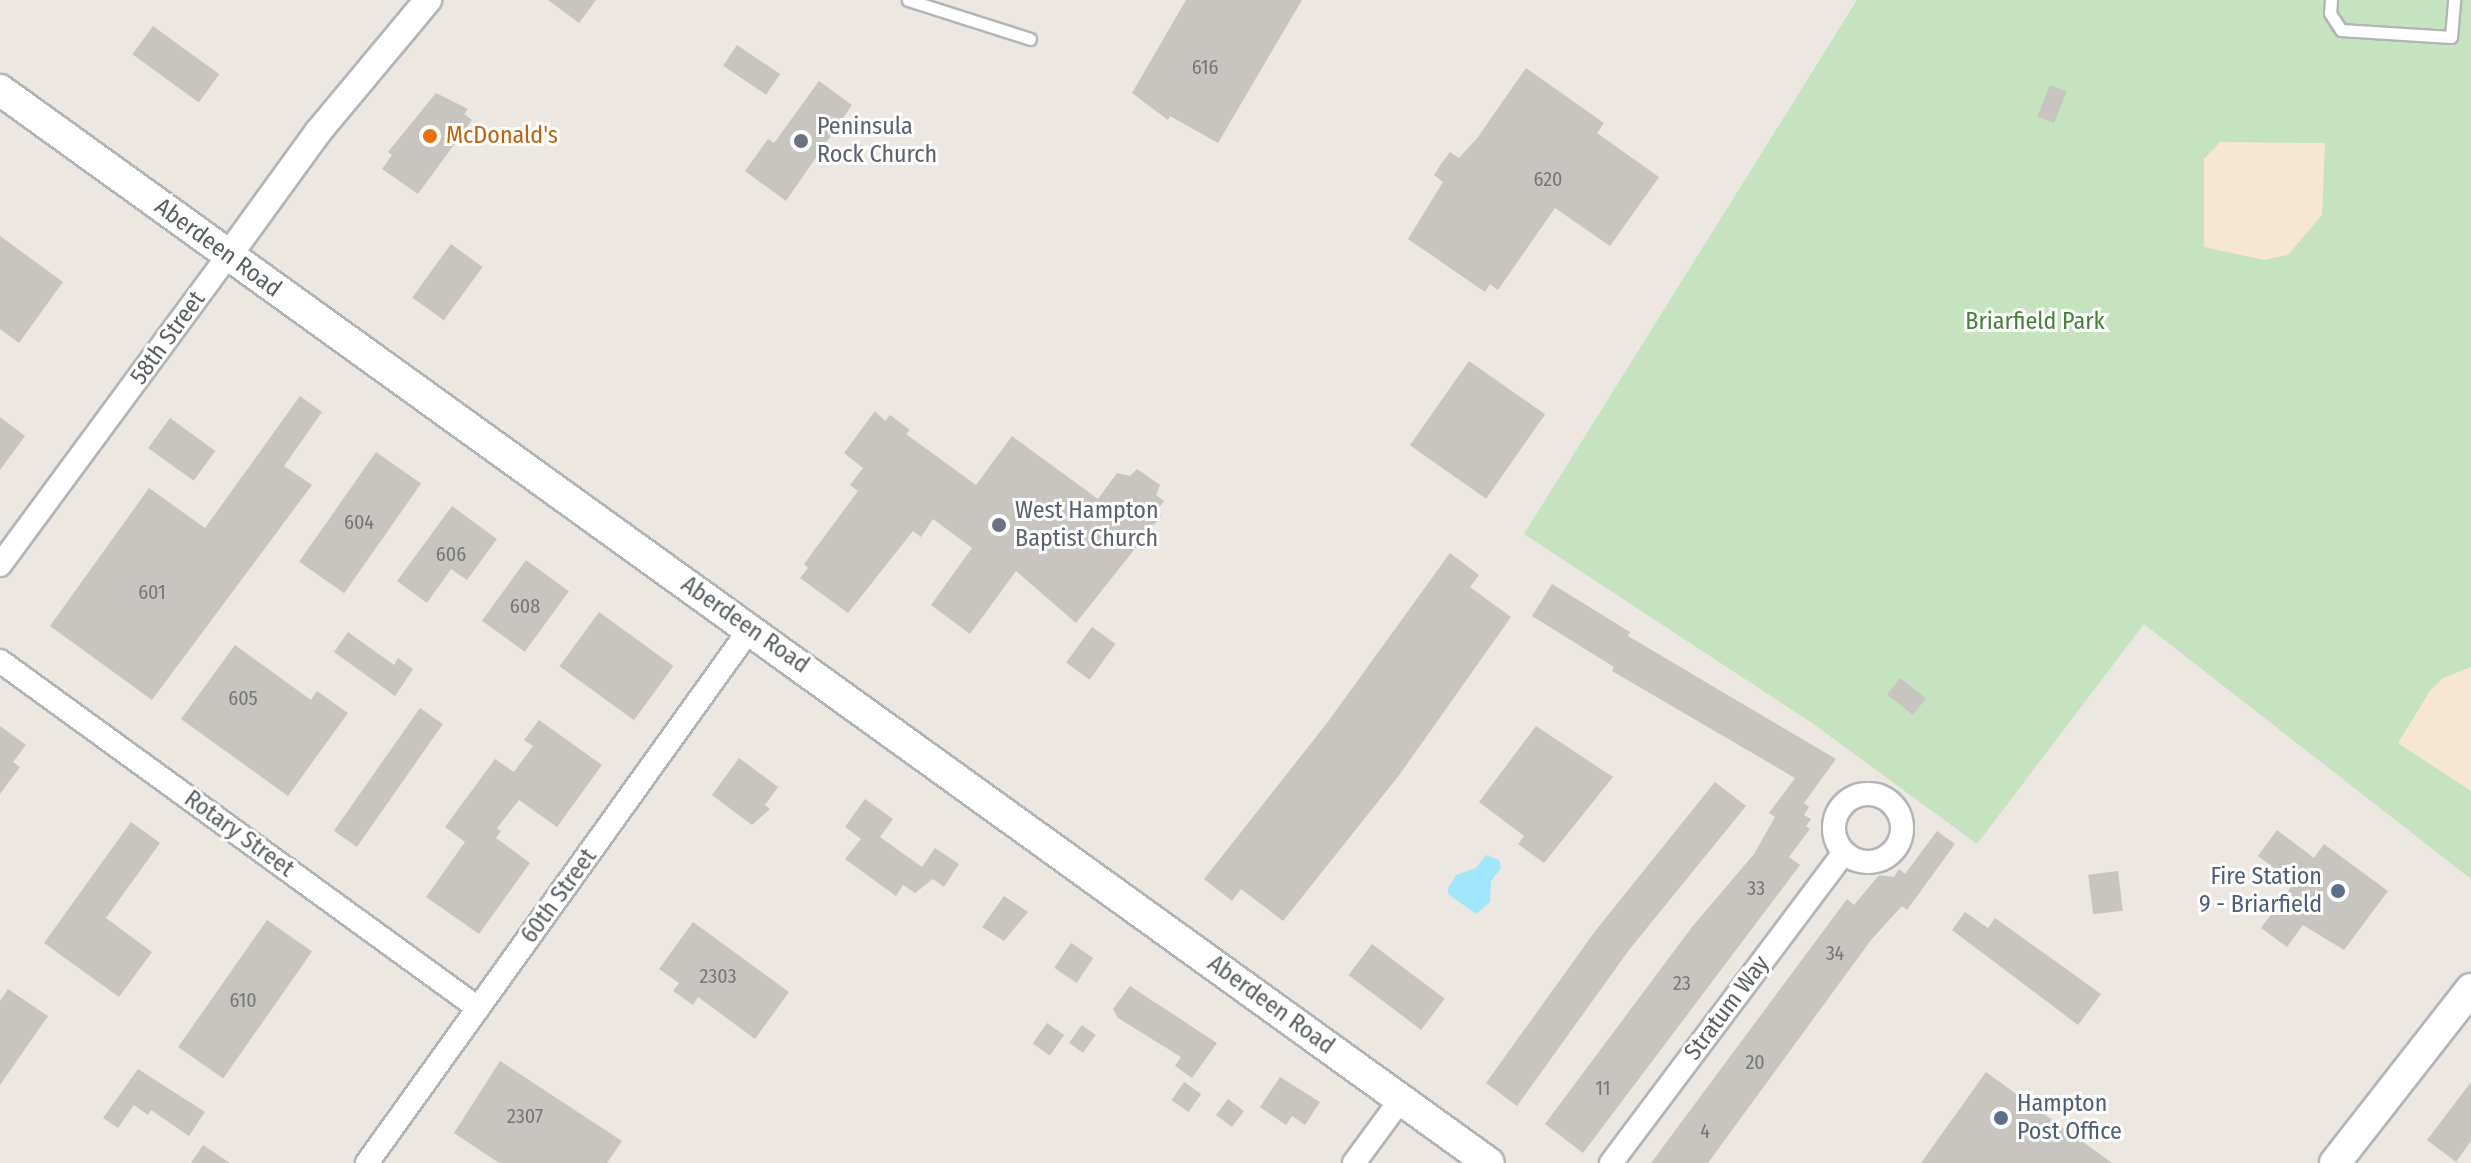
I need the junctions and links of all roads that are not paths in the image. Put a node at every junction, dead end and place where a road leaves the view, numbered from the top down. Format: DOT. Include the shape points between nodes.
graph roads {
  1 [pos="428,0"];
  2 [pos="908,0"];
  3 [pos="2331,0"];
  4 [pos="2454,0"];
  5 [pos="926,3"];
  6 [pos="1030,39"];
  7 [pos="0,90"];
  8 [pos="228,256"];
  9 [pos="0,565"];
  10 [pos="750,629"];
  11 [pos="0,661"];
  12 [pos="1844,853"];
  13 [pos="2471,989"];
  14 [pos="478,1008"];
  15 [pos="1401,1099"];
  16 [pos="367,1163"];
  17 [pos="1354,1163"];
  18 [pos="1489,1163"];
  19 [pos="1611,1163"];
  20 [pos="2335,1163"];
  1 -- 8 [label="street, 58th Street" via="318,132"];
  2 -- 5 [label="lane"];
  3 -- 4 [label="lane" via="2330,13 2341,30 2451,37"];
  5 -- 6 [label="lane"];
  7 -- 8 [label="main road, Aberdeen Road"];
  8 -- 9 [label="street, 58th Street"];
  8 -- 10 [label="main road, Aberdeen Road"];
  10 -- 14 [label="street, 60th Street"];
  10 -- 15 [label="main road, Aberdeen Road"];
  11 -- 14 [label="street, Rotary Street"];
  12 -- 19 [label="street, Stratum Way"];
  13 -- 20 [label="main road"];
  14 -- 16 [label="street, 60th Street"];
  15 -- 17 [label="street"];
  15 -- 18 [label="main road, Aberdeen Road"];
}
